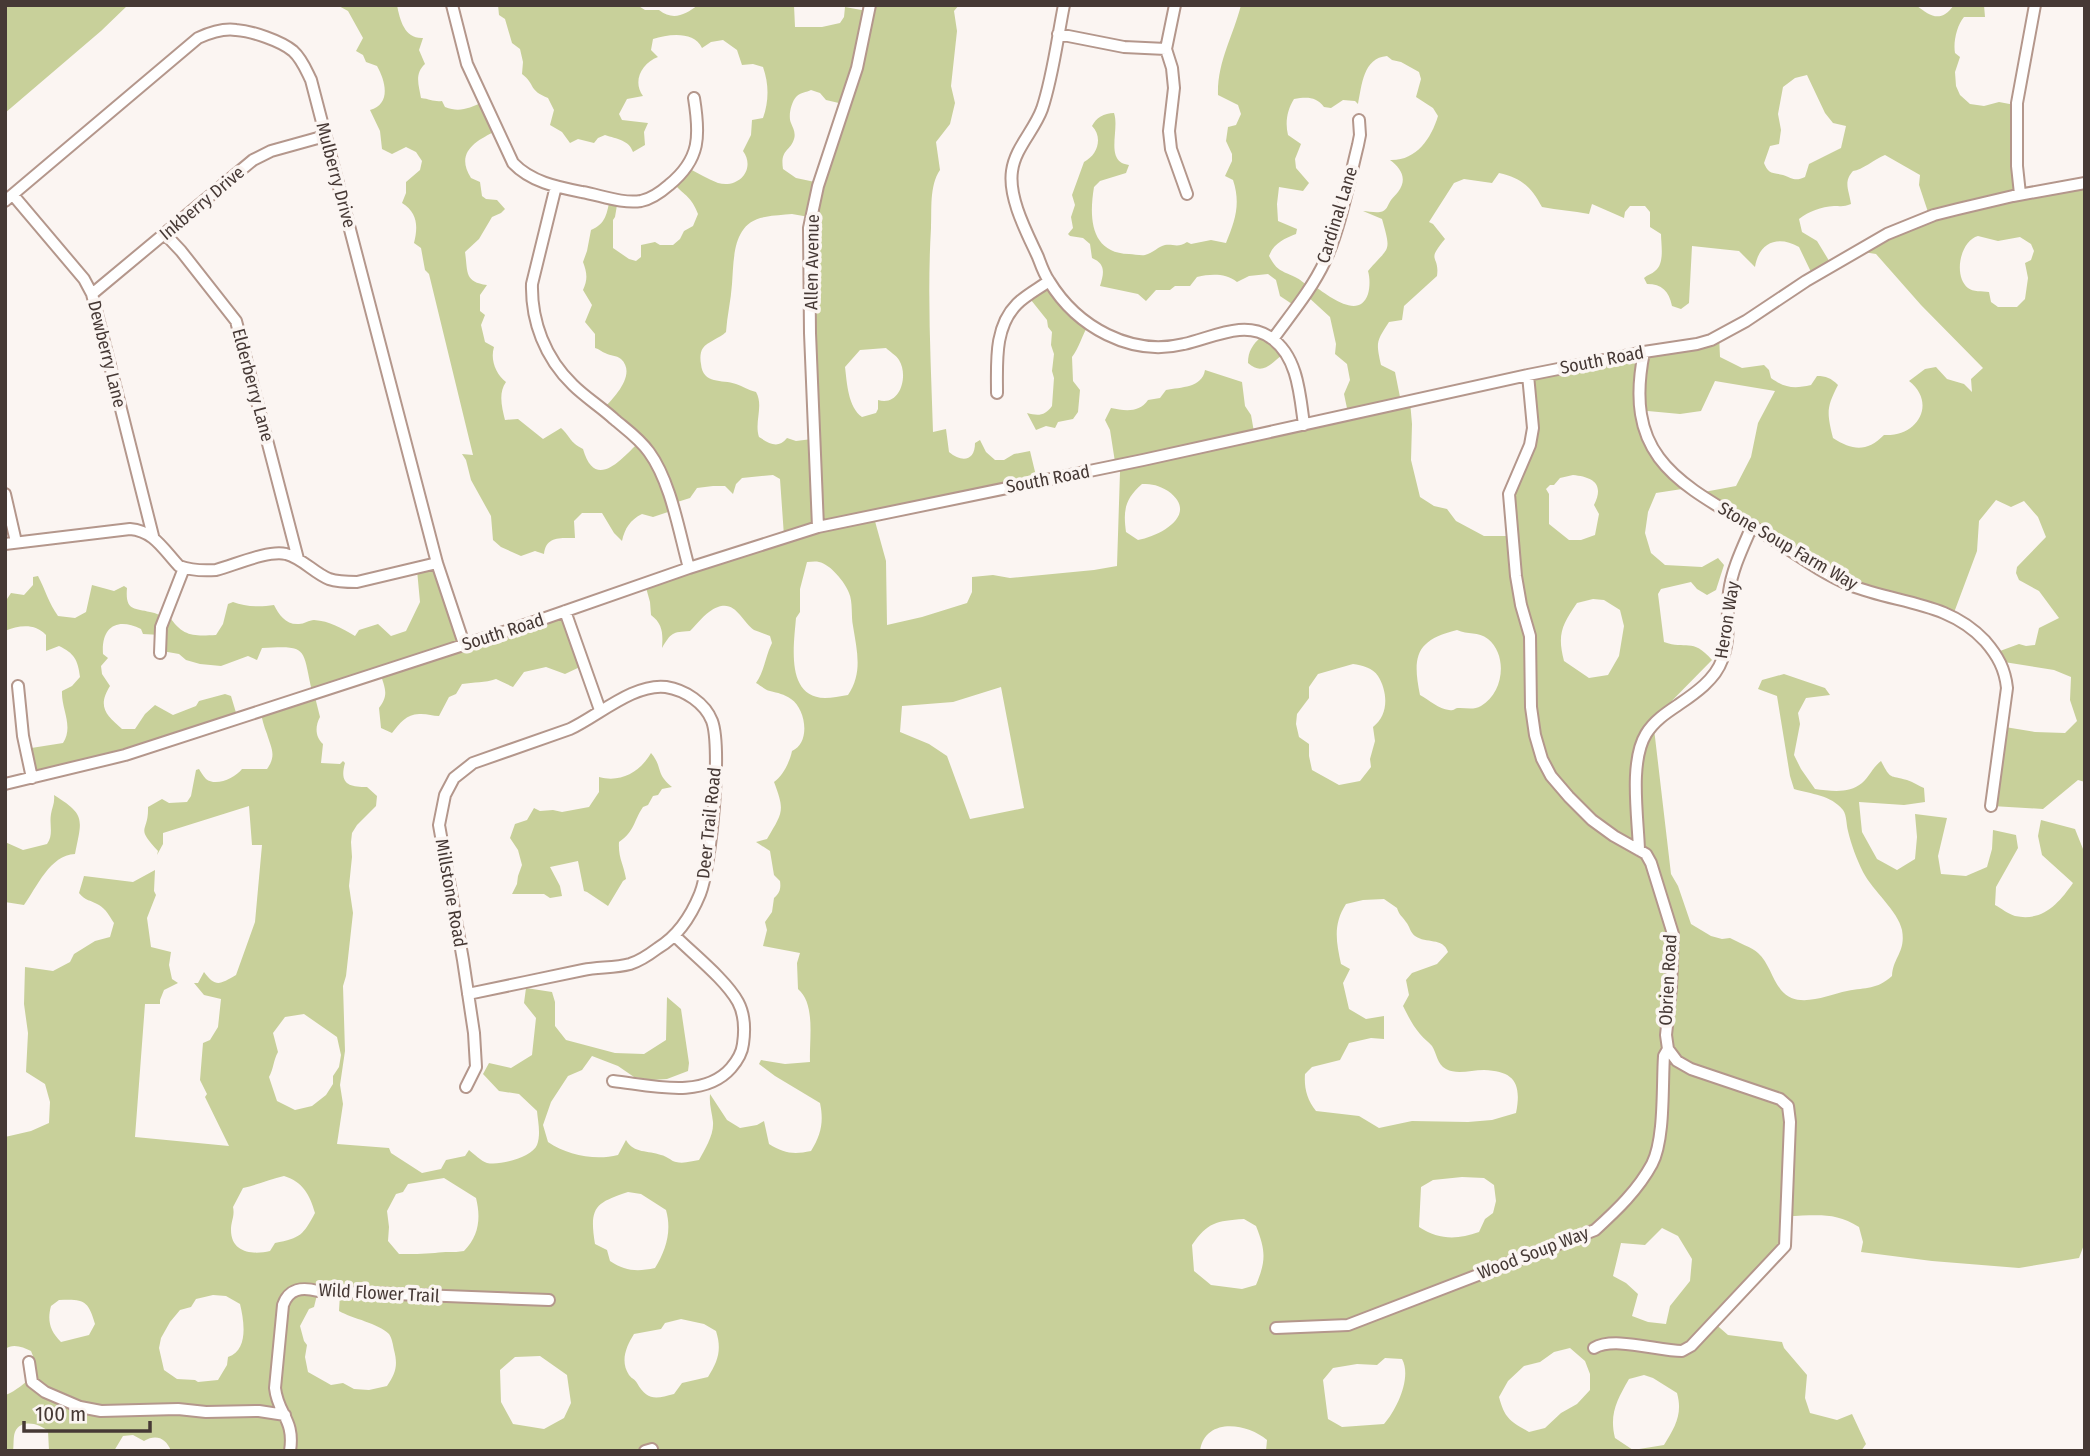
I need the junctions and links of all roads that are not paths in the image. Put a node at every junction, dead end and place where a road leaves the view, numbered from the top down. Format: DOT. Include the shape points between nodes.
graph roads {
  1 [pos="452,5"];
  2 [pos="870,5"];
  3 [pos="1064,5"];
  4 [pos="1175,5"];
  5 [pos="2035,5"];
  6 [pos="1058,34"];
  7 [pos="1166,49"];
  8 [pos="694,98"];
  9 [pos="1359,120"];
  10 [pos="325,136"];
  11 [pos="2085,183"];
  12 [pos="556,186"];
  13 [pos="1187,194"];
  14 [pos="2020,194"];
  15 [pos="9,198"];
  16 [pos="164,234"];
  17 [pos="1049,281"];
  18 [pos="92,293"];
  19 [pos="1273,339"];
  20 [pos="1644,352"];
  21 [pos="1528,375"];
  22 [pos="996,393"];
  23 [pos="1304,425"];
  24 [pos="5,494"];
  25 [pos="1752,526"];
  26 [pos="818,527"];
  27 [pos="153,536"];
  28 [pos="11,543"];
  29 [pos="298,559"];
  30 [pos="437,563"];
  31 [pos="184,568"];
  32 [pos="690,568"];
  33 [pos="565,611"];
  34 [pos="464,645"];
  35 [pos="160,653"];
  36 [pos="18,686"];
  37 [pos="600,710"];
  38 [pos="32,778"];
  39 [pos="5,784"];
  40 [pos="1991,806"];
  41 [pos="1639,850"];
  42 [pos="675,936"];
  43 [pos="468,994"];
  44 [pos="1668,1049"];
  45 [pos="613,1082"];
  46 [pos="466,1087"];
  47 [pos="549,1300"];
  48 [pos="1276,1328"];
  49 [pos="1594,1348"];
  50 [pos="29,1362"];
  51 [pos="285,1415"];
  52 [pos="290,1451"];
  1 -- 12 [label="street" via="467,64 513,163 533,178"];
  2 -- 26 [label="street, Allen Avenue" via="857,68 809,228"];
  3 -- 6 [label="street"];
  4 -- 7 [label="street"];
  5 -- 14 [label="street" via="2017,103"];
  6 -- 7 [label="street" via="1124,47"];
  6 -- 17 [label="street" via="1041,112 1012,171 1019,212"];
  7 -- 13 [label="street" via="1174,88 1171,149"];
  8 -- 12 [label="street" via="696,149 688,167 664,190 634,201"];
  9 -- 19 [label="street, Cardinal Lane" via="1358,145 1331,246 1314,280"];
  10 -- 15 [label="street, Mulberry Drive" via="311,80 294,52 277,41 234,29 210,32 187,46"];
  10 -- 16 [label="street, Inkberry Drive" via="262,154"];
  10 -- 30 [label="street, Mulberry Drive"];
  11 -- 14 [label="street, South Road"];
  12 -- 32 [label="street" via="532,284 536,325 546,349 570,382 634,433 652,455"];
  14 -- 20 [label="street, South Road" via="1934,215 1887,234 1710,340"];
  15 -- 18 [label="street, Dewberry Lane"];
  16 -- 18 [label="street, Inkberry Drive"];
  16 -- 29 [label="street, Elderberry Lane" via="236,321"];
  17 -- 19 [label="street" via="1089,325 1141,347 1181,345 1231,330 1250,330"];
  17 -- 22 [label="street" via="1008,314 998,353"];
  18 -- 27 [label="street, Dewberry Lane"];
  19 -- 23 [label="street" via="1296,376"];
  20 -- 21 [label="street, South Road"];
  20 -- 25 [label="street, Stone Soup Farm Way" via="1638,404 1659,460 1692,489"];
  21 -- 23 [label="street, South Road"];
  21 -- 41 [label="street, Obrien Road" via="1533,428 1509,494 1516,576 1530,636 1535,735 1551,776 1569,797 1592,820"];
  23 -- 26 [label="street, South Road"];
  24 -- 28 [label="street"];
  25 -- 40 [label="street, Stone Soup Farm Way" via="1849,584 1952,615 1992,649 2005,670 2007,688"];
  25 -- 41 [label="street, Heron Way" via="1730,585 1727,640 1719,668 1699,690 1660,718 1641,747"];
  26 -- 32 [label="street, South Road"];
  27 -- 28 [label="street" via="130,529"];
  27 -- 31 [label="street"];
  29 -- 30 [label="street" via="345,582"];
  29 -- 31 [label="street" via="276,553 215,570"];
  30 -- 34 [label="street, Mulberry Drive"];
  31 -- 35 [label="street" via="161,627"];
  32 -- 33 [label="street, South Road"];
  33 -- 34 [label="street, South Road"];
  33 -- 37 [label="street"];
  34 -- 38 [label="street, South Road" via="125,755"];
  36 -- 38 [label="street"];
  37 -- 42 [label="street, Deer Trail Road" via="641,691 666,687 688,695 711,718 717,754 705,878 694,907"];
  37 -- 43 [label="street, Millstone Road" via="570,729 472,763 447,789 439,825"];
  38 -- 39 [label="street, South Road"];
  41 -- 44 [label="street, Obrien Road" via="1651,863 1673,934"];
  42 -- 43 [label="street, Deer Trail Road" via="632,963"];
  42 -- 45 [label="street" via="738,1002 743,1015 743,1049 728,1072 705,1086 689,1089"];
  43 -- 46 [label="street, Millstone Road" via="476,1068"];
  44 -- 48 [label="street, Wood Soup Way" via="1660,1136 1653,1162 1626,1201 1595,1230 1348,1325"];
  44 -- 49 [label="street, Obrien Road" via="1691,1069 1788,1105 1785,1247 1682,1351 1615,1343"];
  47 -- 51 [label="street, Wild Flower Trail" via="293,1291 283,1305 275,1382"];
  50 -- 51 [label="street" via="32,1382 80,1407 101,1411 259,1410"];
  51 -- 52 [label="street, Wild Flower Trail" via="292,1434"];
}
